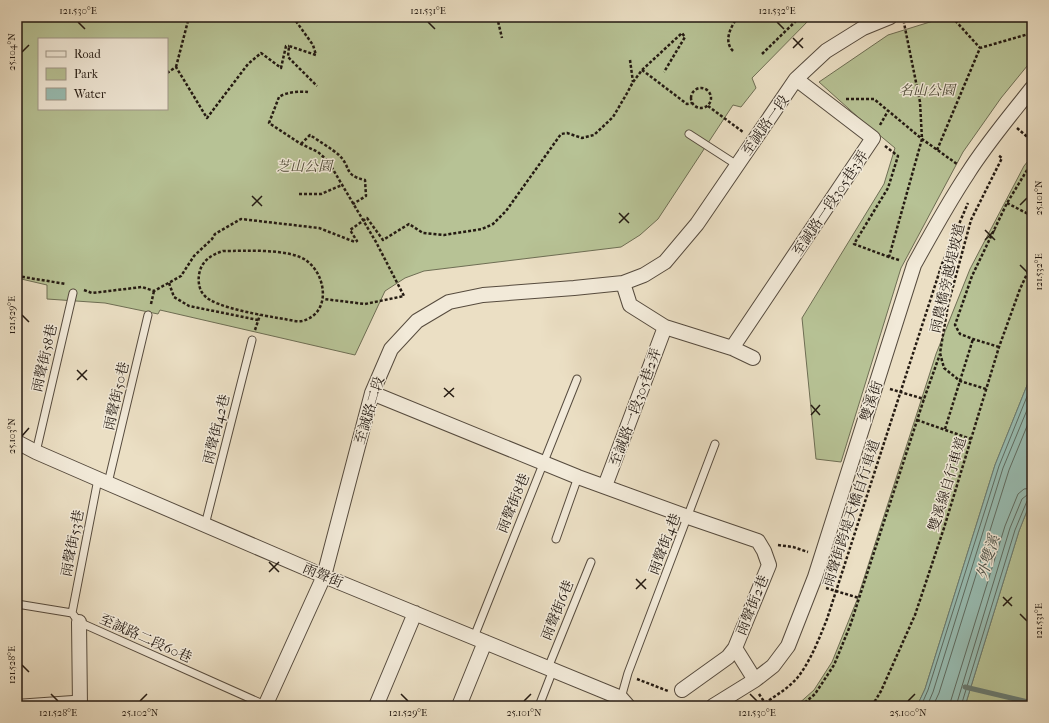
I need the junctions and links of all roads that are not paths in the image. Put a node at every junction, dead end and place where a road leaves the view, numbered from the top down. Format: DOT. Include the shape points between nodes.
graph roads {
  1 [pos="890,17"];
  2 [pos="796,79"];
  3 [pos="1032,88"];
  4 [pos="689,134"];
  5 [pos="737,165"];
  6 [pos="665,262"];
  7 [pos="623,283"];
  8 [pos="73,293"];
  9 [pos="149,312"];
  10 [pos="665,327"];
  11 [pos="253,338"];
  12 [pos="732,348"];
  13 [pos="753,358"];
  14 [pos="577,379"];
  15 [pos="372,393"];
  16 [pos="17,442"];
  17 [pos="715,444"];
  18 [pos="36,452"];
  19 [pos="544,462"];
  20 [pos="578,477"];
  21 [pos="103,481"];
  22 [pos="606,486"];
  23 [pos="688,517"];
  24 [pos="205,525"];
  25 [pos="556,539"];
  26 [pos="591,562"];
  27 [pos="324,576"];
  28 [pos="17,604"];
  29 [pos="414,613"];
  30 [pos="75,618"];
  31 [pos="479,639"];
  32 [pos="735,648"];
  33 [pos="550,669"];
  34 [pos="755,680"];
  35 [pos="682,690"];
  36 [pos="624,702"];
  37 [pos="80,703"];
  38 [pos="265,705"];
  39 [pos="23,706"];
  40 [pos="376,706"];
  41 [pos="459,706"];
  42 [pos="539,706"];
  43 [pos="713,706"];
  1 -- 2 [label="street, 至誠路一段" via="863,28 826,51"];
  2 -- 5 [label="street, 至誠路一段"];
  2 -- 12 [label="street, 至誠路一段305巷3弄" via="873,138"];
  3 -- 34 [label="street, 雙溪街" via="968,172 914,265 815,577 788,646 773,666"];
  4 -- 5 [label="lane"];
  5 -- 6 [label="street, 至誠路一段" via="697,224"];
  6 -- 7 [label="street, 至誠路二段" via="644,275"];
  7 -- 10 [label="street" via="630,305"];
  7 -- 15 [label="street, 至誠路二段" via="483,295 449,302 417,321 391,349"];
  8 -- 18 [label="lane, 雨聲街58巷"];
  9 -- 21 [label="lane, 雨聲街50巷"];
  10 -- 12 [label="street"];
  10 -- 22 [label="street, 至誠路一段305巷2弄"];
  11 -- 24 [label="lane, 雨聲街42巷"];
  12 -- 13 [label="street"];
  14 -- 19 [label="lane, 雨聲街8巷"];
  15 -- 19 [label="street"];
  15 -- 27 [label="street, 至誠路二段"];
  16 -- 18 [label="street, 雨聲街"];
  17 -- 23 [label="lane, 雨聲街4巷"];
  18 -- 21 [label="street, 雨聲街"];
  19 -- 20 [label="street"];
  19 -- 31 [label="lane, 雨聲街8巷"];
  20 -- 22 [label="street"];
  20 -- 25 [label="lane"];
  21 -- 24 [label="street, 雨聲街"];
  21 -- 30 [label="lane, 雨聲街53巷"];
  22 -- 23 [label="street"];
  23 -- 32 [label="street, 雨聲街2巷" via="758,541 764,551 769,565"];
  23 -- 36 [label="lane, 雨聲街4巷" via="628,673"];
  24 -- 27 [label="street, 雨聲街"];
  26 -- 33 [label="lane, 雨聲街6巷"];
  27 -- 29 [label="street, 雨聲街"];
  27 -- 38 [label="street, 至誠路二段"];
  28 -- 30 [label="lane, 至誠路二段60巷"];
  29 -- 31 [label="street, 雨聲街"];
  29 -- 40 [label="street"];
  30 -- 37 [label="street"];
  30 -- 38 [label="lane, 至誠路二段60巷"];
  31 -- 33 [label="street, 雨聲街"];
  31 -- 41 [label="street"];
  32 -- 34 [label="street, 雨聲街2巷"];
  32 -- 35 [label="street, 雨聲街2巷" via="728,657"];
  33 -- 36 [label="street, 雨聲街"];
  33 -- 42 [label="lane, 雨聲街6巷"];
  34 -- 43 [label="street, 雙溪街"];
  37 -- 39 [label="lane" via="23,703"];
}
